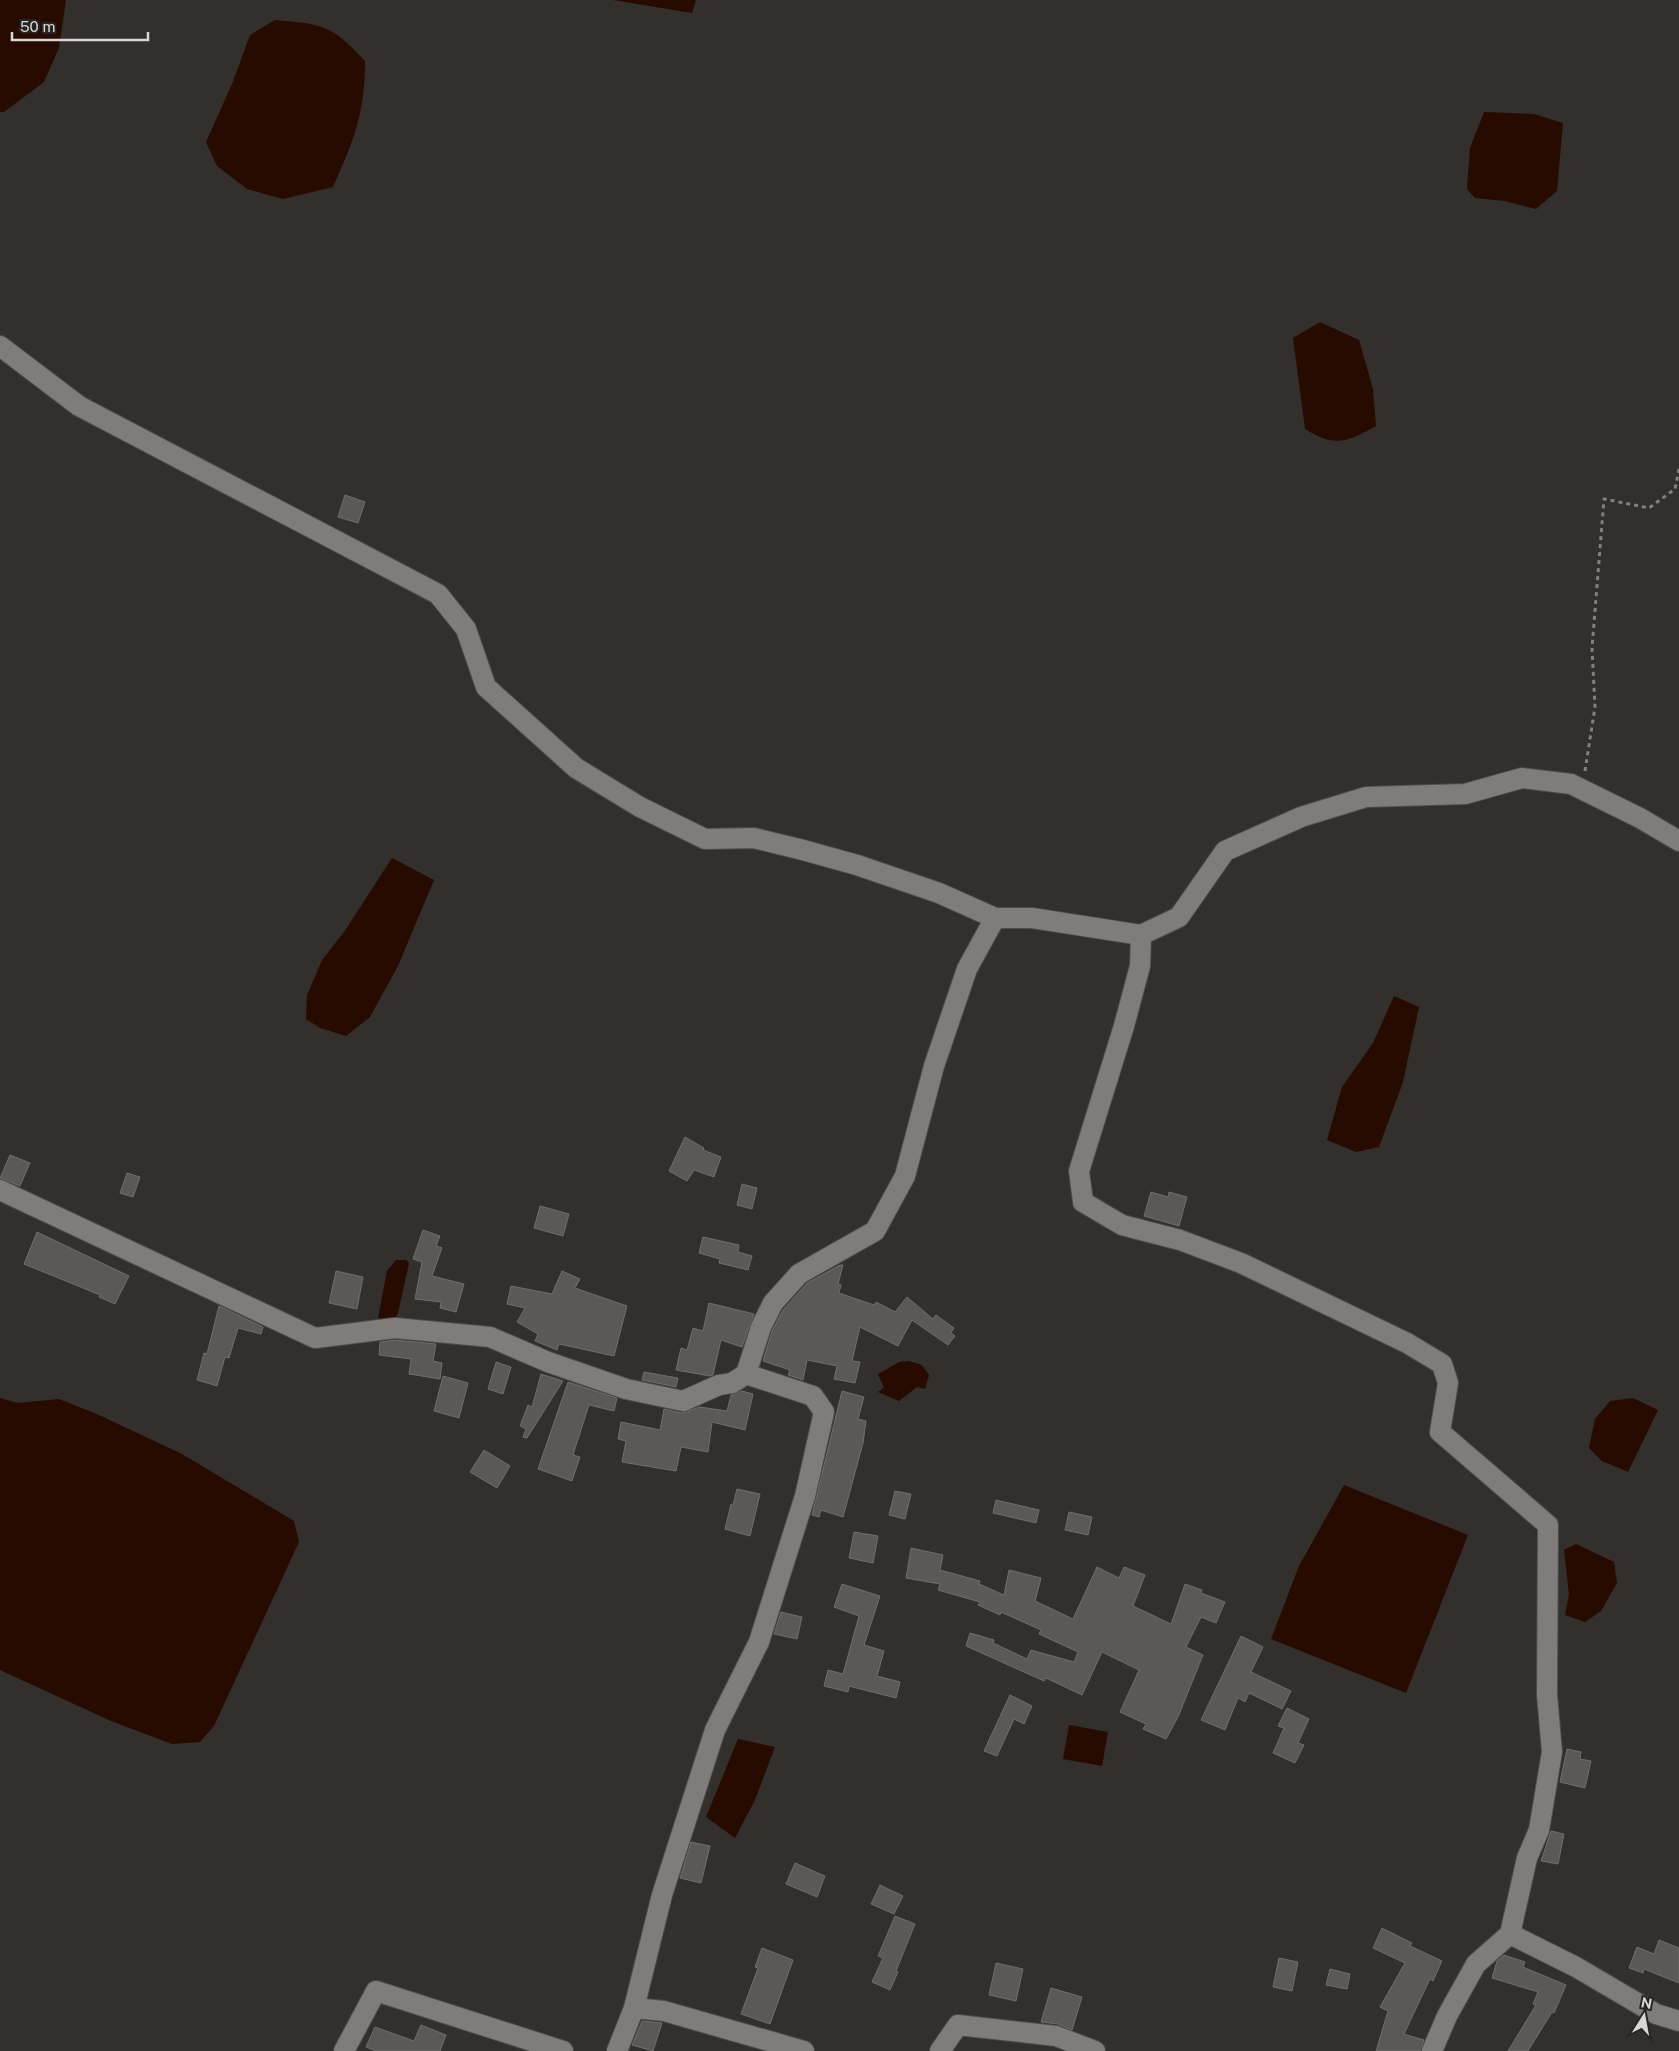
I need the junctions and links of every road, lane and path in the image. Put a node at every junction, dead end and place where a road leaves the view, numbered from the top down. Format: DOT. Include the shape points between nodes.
graph roads {
  1 [pos="0,346"];
  2 [pos="1679,469"];
  3 [pos="1581,789"];
  4 [pos="1679,841"];
  5 [pos="995,918"];
  6 [pos="1141,935"];
  7 [pos="0,1190"];
  8 [pos="746,1374"];
  9 [pos="1510,1934"];
  10 [pos="634,2008"];
  11 [pos="1679,2021"];
  12 [pos="344,2051"];
  13 [pos="563,2051"];
  14 [pos="617,2051"];
  15 [pos="804,2051"];
  16 [pos="940,2051"];
  17 [pos="1095,2051"];
  18 [pos="1432,2051"];
  1 -- 5 [label="street" via="79,406 438,594 466,629 486,687 576,768 640,806 705,839 754,838 803,850 939,893"];
  2 -- 3 [label="path" via="1675,489 1649,508 1604,499 1592,648 1595,707"];
  3 -- 4 [label="street"];
  3 -- 6 [label="street" via="1570,784 1522,778 1465,794 1366,797 1301,817 1225,851 1179,917"];
  5 -- 6 [label="street" via="1032,918"];
  5 -- 8 [label="street" via="967,969 934,1066 901,1184 875,1231 799,1274 773,1303 761,1326"];
  6 -- 9 [label="street" via="1138,974 1079,1171 1083,1202 1122,1225 1180,1240 1241,1263 1407,1343 1442,1364 1448,1383 1440,1432 1548,1526 1547,1695 1552,1752 1539,1830 1527,1858"];
  7 -- 8 [label="street" via="315,1338 395,1328 490,1337 548,1362 626,1389 683,1401 732,1383"];
  8 -- 10 [label="street" via="813,1396 824,1412 805,1496 759,1642 715,1730 662,1895"];
  9 -- 11 [label="street" via="1576,1967 1656,2014"];
  9 -- 18 [label="street" via="1476,1964"];
  10 -- 14 [label="street"];
  10 -- 15 [label="street" via="664,2011"];
  12 -- 13 [label="street" via="376,1991"];
  16 -- 17 [label="street" via="958,2025 1056,2036"];
}
